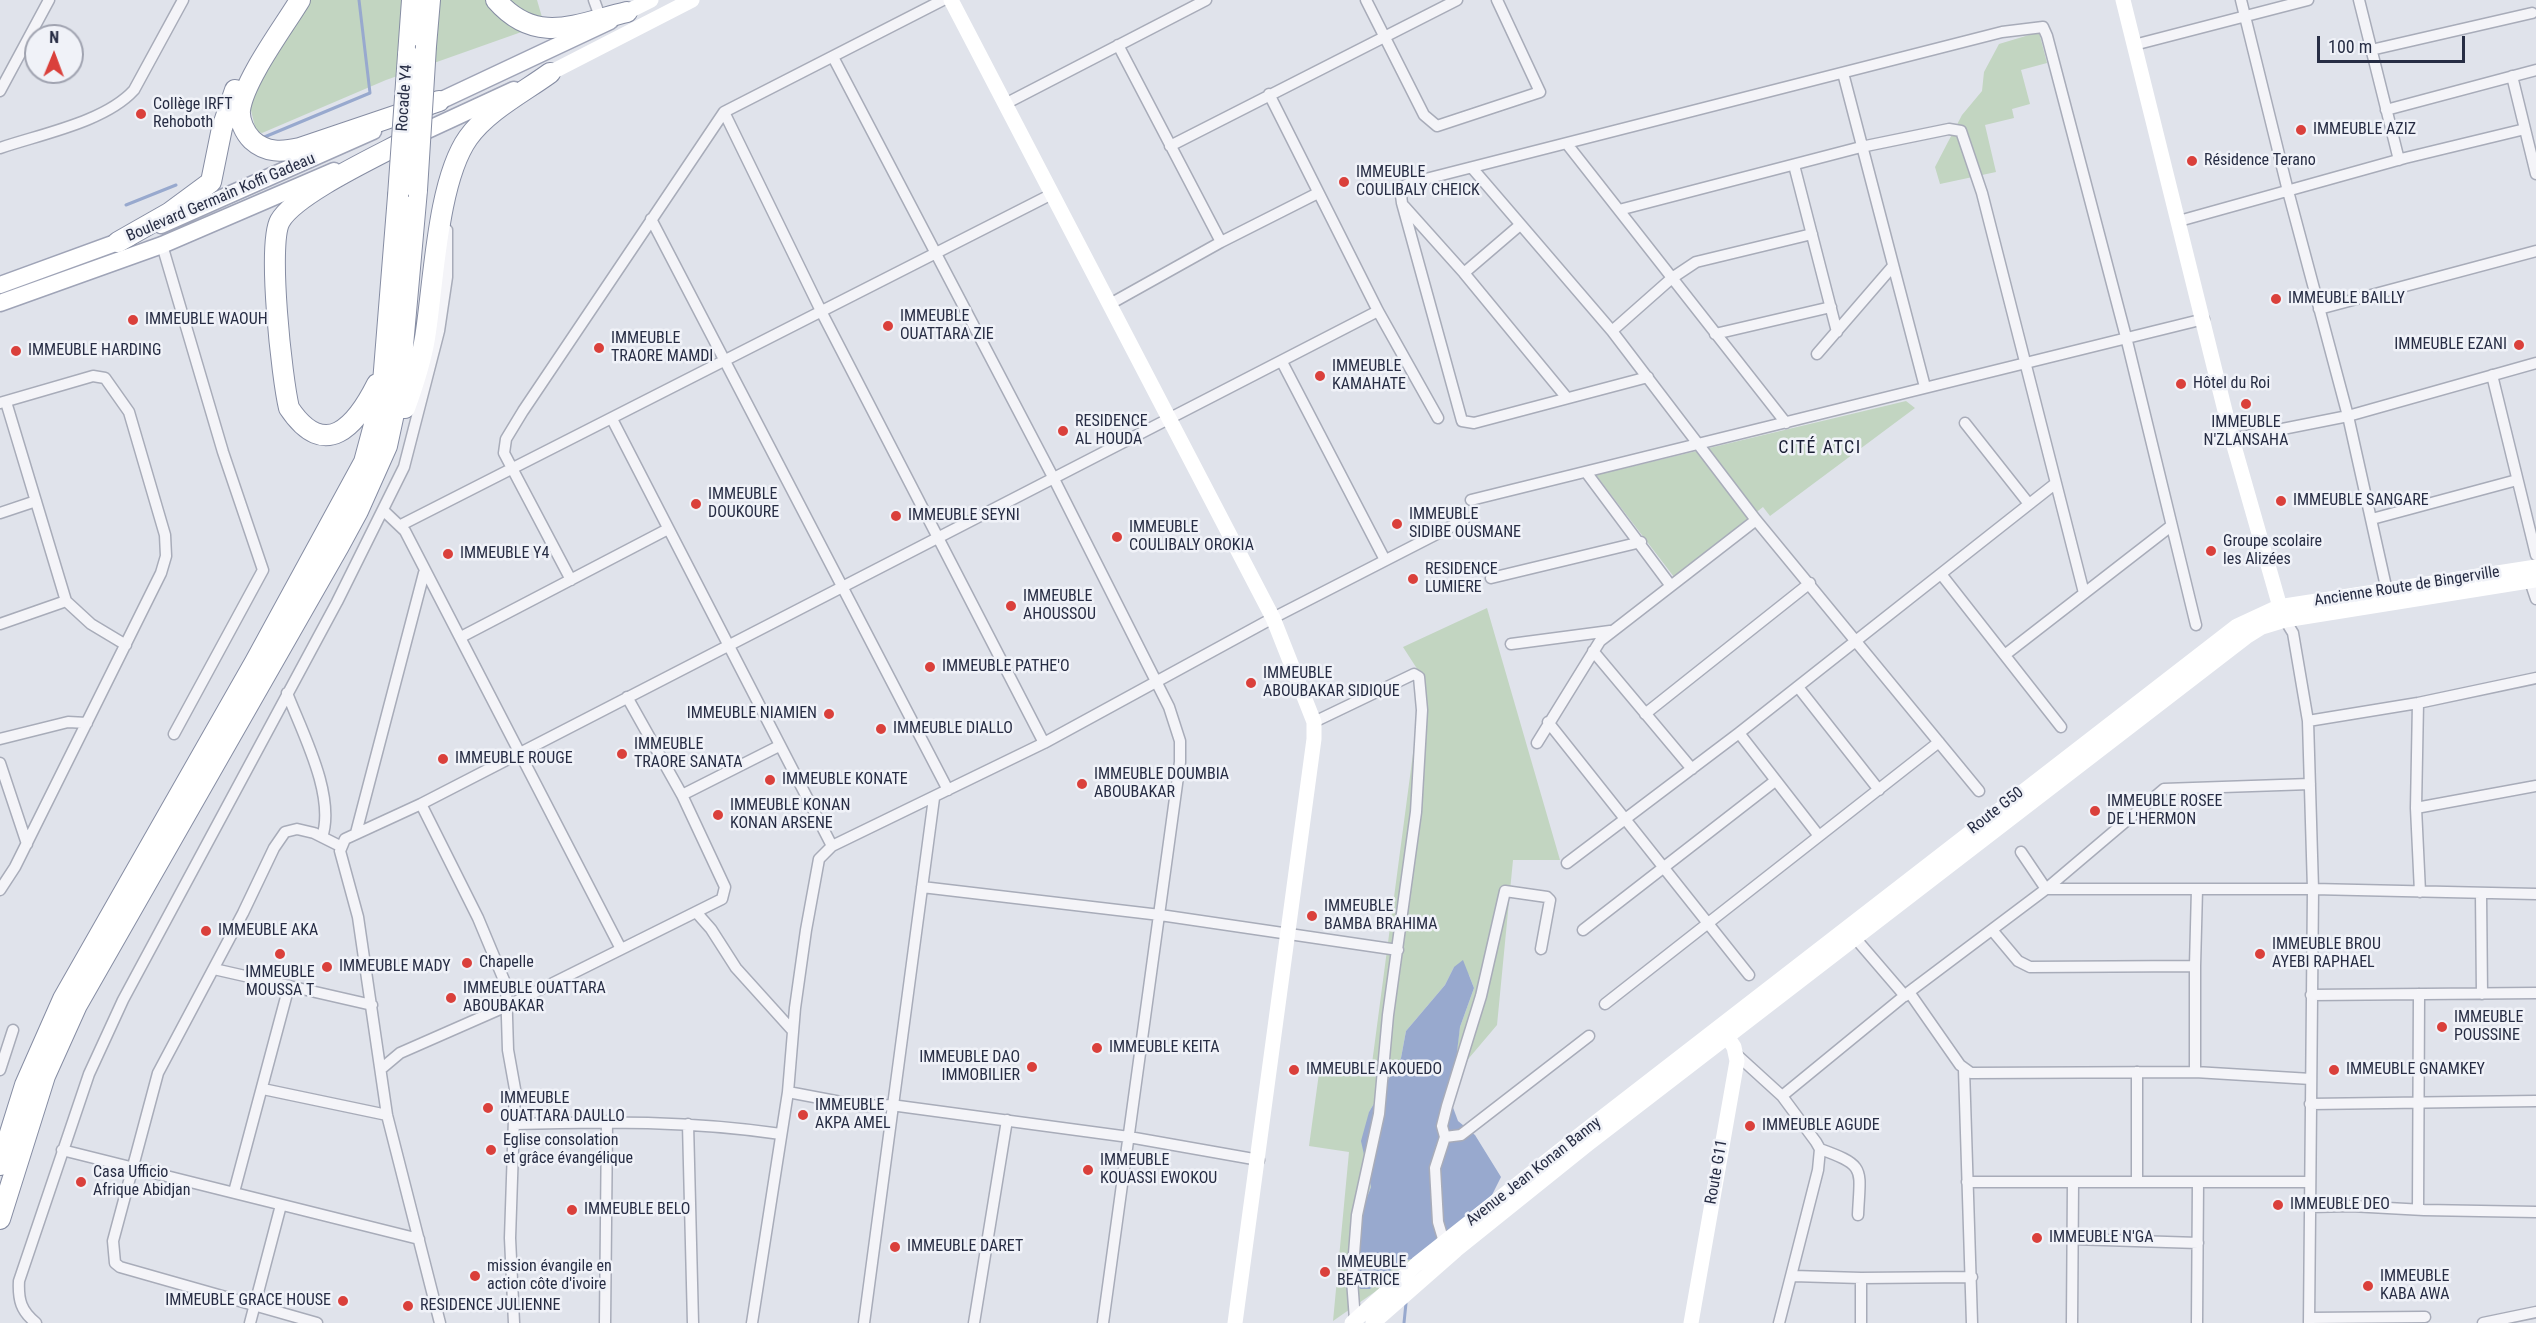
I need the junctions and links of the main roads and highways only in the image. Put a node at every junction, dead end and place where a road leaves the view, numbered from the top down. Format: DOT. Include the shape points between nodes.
graph roads {
  1 [pos="288,0"];
  2 [pos="300,0"];
  3 [pos="409,0"];
  4 [pos="430,0"];
  5 [pos="496,0"];
  6 [pos="627,12"];
  7 [pos="599,15"];
  8 [pos="550,73"];
  9 [pos="439,101"];
  10 [pos="411,138"];
  11 [pos="118,242"];
  12 [pos="0,285"];
  13 [pos="0,303"];
  14 [pos="387,353"];
  15 [pos="387,446"];
  16 [pos="0,1165"];
  17 [pos="0,1219"];
  1 -- 11 [label="highway" via="237,84 222,128 211,182 169,213"];
  2 -- 9 [label="highway" via="244,93 239,113 244,131 253,141 267,150 292,150"];
  3 -- 14 [label="highway, Rocade Y4, bridge"];
  4 -- 15 [label="highway, Rocade Y4, bridge" via="399,390"];
  5 -- 7 [label="highway" via="509,15 541,28 561,28"];
  6 -- 7 [label="highway"];
  7 -- 9 [label="main road, Boulevard Germain Koffi Gadeau"];
  8 -- 10 [label="main road, Boulevard Germain Koffi Gadeau"];
  8 -- 15 [label="highway" via="484,120 459,152 440,230 425,339 412,389"];
  9 -- 11 [label="main road, Boulevard Germain Koffi Gadeau" via="218,202"];
  10 -- 13 [label="main road, Boulevard Germain Koffi Gadeau" via="162,245"];
  10 -- 14 [label="highway" via="310,195 287,213 276,233 286,398 297,421 313,432 329,436 347,429 363,412"];
  11 -- 12 [label="main road, Boulevard Germain Koffi Gadeau"];
  14 -- 16 [label="highway" via="376,424 355,481 63,999 25,1085"];
  15 -- 17 [label="highway" via="339,546 77,1005 45,1076"];
}
